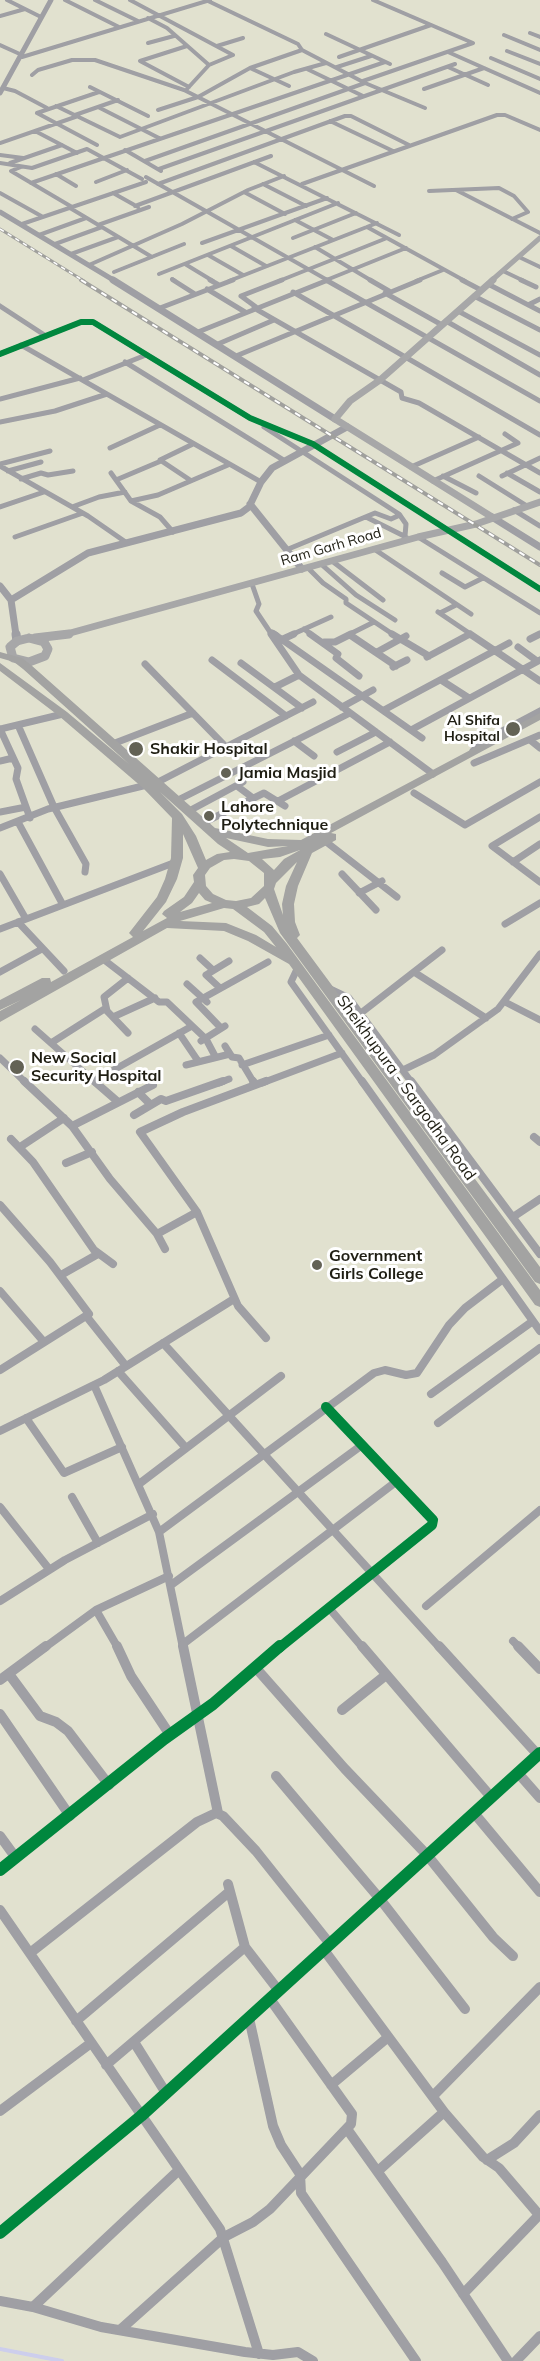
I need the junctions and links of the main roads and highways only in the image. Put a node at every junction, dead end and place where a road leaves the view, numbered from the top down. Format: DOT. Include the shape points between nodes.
graph roads {
  1 [pos="539,239"];
  2 [pos="540,502"];
  3 [pos="492,517"];
  4 [pos="129,618"];
  5 [pos="34,639"];
  6 [pos="47,652"];
  7 [pos="0,655"];
  8 [pos="18,660"];
  9 [pos="0,666"];
  10 [pos="540,716"];
  11 [pos="540,726"];
  12 [pos="470,760"];
  13 [pos="152,783"];
  14 [pos="178,817"];
  15 [pos="207,827"];
  16 [pos="307,846"];
  17 [pos="248,856"];
  18 [pos="203,867"];
  19 [pos="199,884"];
  20 [pos="270,885"];
  21 [pos="230,904"];
  22 [pos="167,924"];
  23 [pos="135,933"];
  24 [pos="300,963"];
  25 [pos="0,1005"];
  26 [pos="0,1017"];
  27 [pos="540,1278"];
  28 [pos="540,1301"];
  1 -- 3 [label="main road" via="335,419"];
  2 -- 3 [label="main road, Ram Garh Road"];
  3 -- 4 [label="main road, Ram Garh Road"];
  4 -- 5 [label="main road, Ram Garh Road" via="57,637"];
  4 -- 6 [label="main road, Ram Garh Road" via="69,639"];
  5 -- 6 [label="main road" via="44,642"];
  5 -- 8 [label="main road, Ram Garh Road" via="17,641 9,651"];
  6 -- 8 [label="main road, Ram Garh Road" via="35,661"];
  7 -- 8 [label="highway"];
  8 -- 13 [label="highway" via="115,743"];
  9 -- 13 [label="highway"];
  10 -- 12 [label="highway"];
  11 -- 12 [label="highway"];
  12 -- 16 [label="highway" via="414,794"];
  12 -- 16 [label="highway" via="433,774"];
  13 -- 14 [label="highway"];
  13 -- 15 [label="highway"];
  14 -- 18 [label="highway"];
  14 -- 23 [label="highway" via="176,862 162,898"];
  15 -- 16 [label="highway" via="268,843"];
  15 -- 17 [label="highway"];
  16 -- 17 [label="highway"];
  16 -- 20 [label="highway"];
  16 -- 24 [label="highway" via="288,904"];
  17 -- 18 [label="highway" via="221,857"];
  17 -- 20 [label="highway" via="268,868"];
  18 -- 19 [label="highway"];
  19 -- 21 [label="highway" via="205,894"];
  19 -- 23 [label="highway" via="177,908"];
  20 -- 21 [label="highway" via="255,901"];
  20 -- 24 [label="highway, Sheikhupura - Sargodha Road" via="279,921"];
  21 -- 22 [label="highway" via="186,913"];
  21 -- 24 [label="highway, Sheikhupura - Sargodha Road" via="268,929"];
  22 -- 24 [label="highway" via="226,927"];
  22 -- 26 [label="highway"];
  23 -- 25 [label="highway"];
  24 -- 27 [label="highway, Sheikhupura - Sargodha Road" via="327,987"];
  24 -- 28 [label="highway, Sheikhupura - Sargodha Road"];
}
